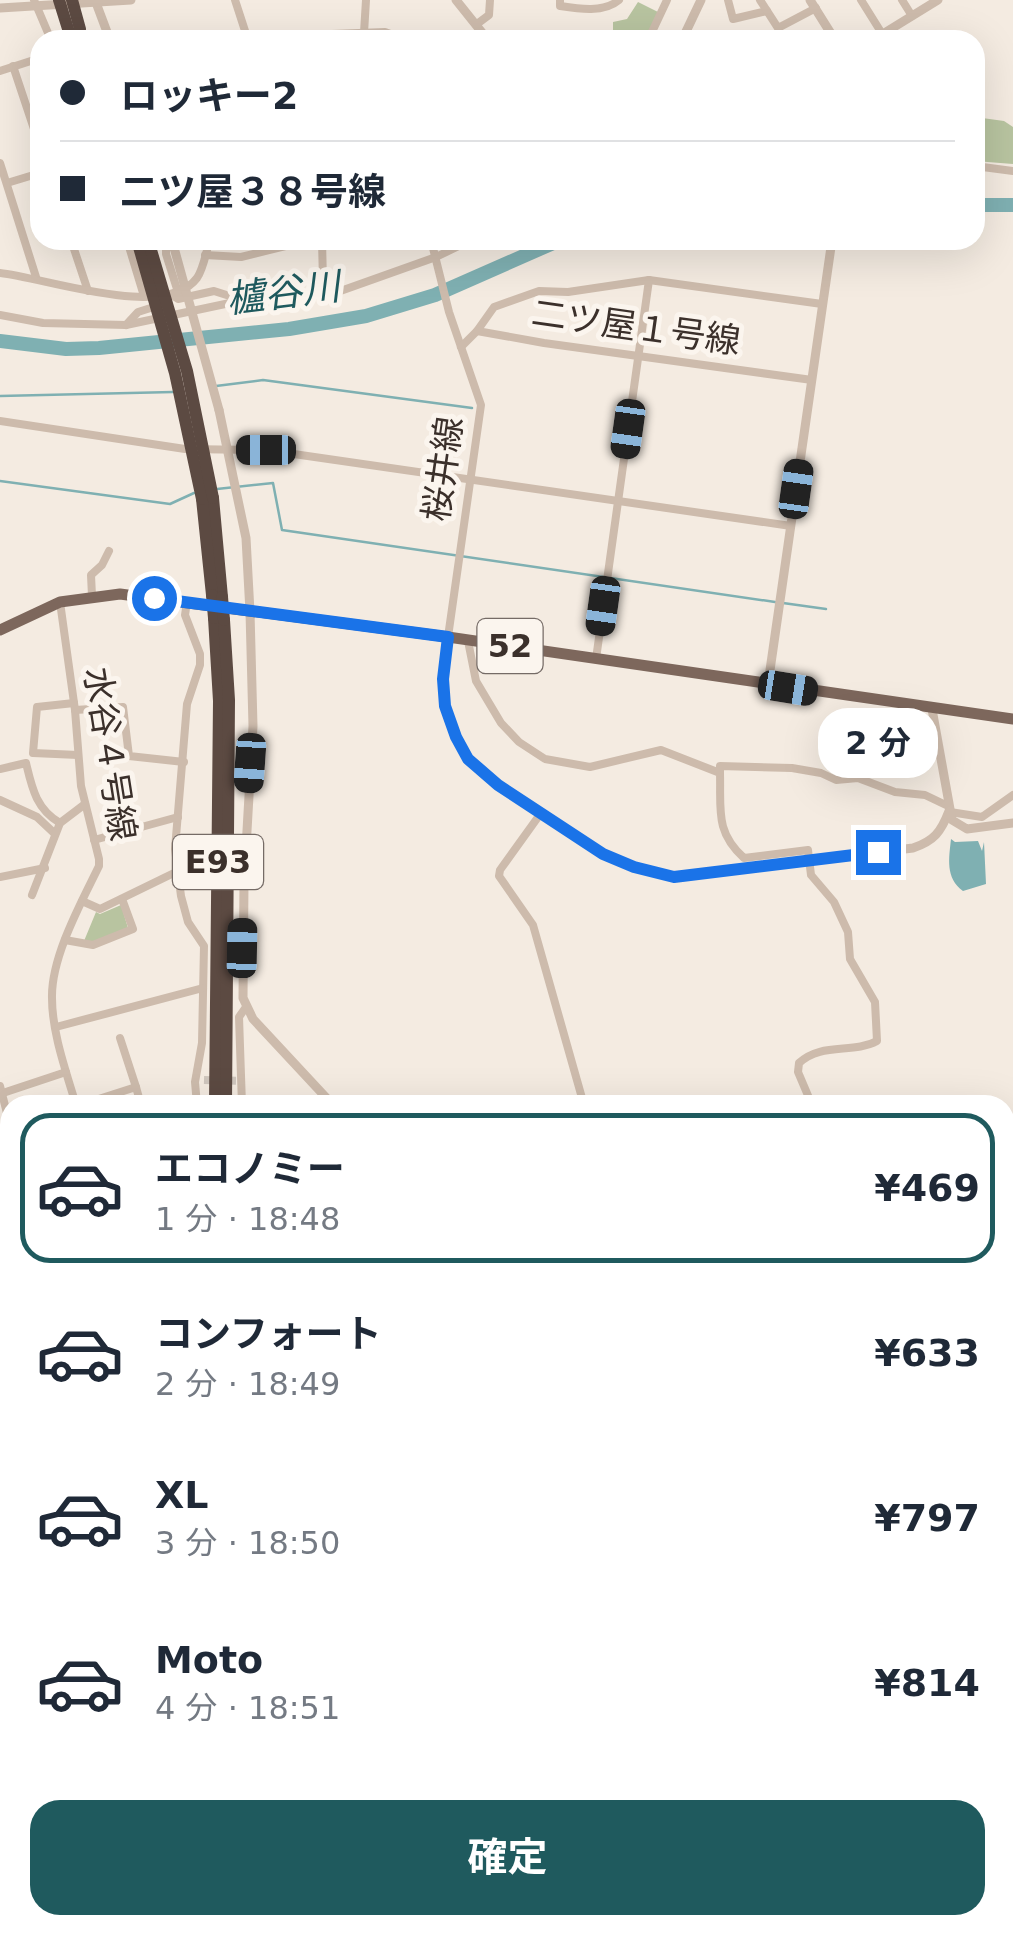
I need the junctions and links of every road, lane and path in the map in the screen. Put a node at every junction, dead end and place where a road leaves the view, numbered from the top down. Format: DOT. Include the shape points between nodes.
graph roads {
  1 [pos="60,0"];
  2 [pos="72,0"];
  3 [pos="131,0"];
  4 [pos="235,0"];
  5 [pos="366,0"];
  6 [pos="456,0"];
  7 [pos="490,0"];
  8 [pos="560,0"];
  9 [pos="619,0"];
  10 [pos="667,0"];
  11 [pos="700,0"];
  12 [pos="728,0"];
  13 [pos="760,0"];
  14 [pos="861,0"];
  15 [pos="902,0"];
  16 [pos="938,0"];
  17 [pos="96,1"];
  18 [pos="36,3"];
  19 [pos="813,4"];
  20 [pos="0,8"];
  21 [pos="767,11"];
  22 [pos="912,16"];
  23 [pos="477,24"];
  24 [pos="47,30"];
  25 [pos="74,30"];
  26 [pos="75,30"];
  27 [pos="106,30"];
  28 [pos="245,30"];
  29 [pos="364,30"];
  30 [pos="481,30"];
  31 [pos="650,30"];
  32 [pos="686,30"];
  33 [pos="830,30"];
  34 [pos="876,30"];
  35 [pos="892,30"];
  36 [pos="30,61"];
  37 [pos="14,66"];
  38 [pos="0,71"];
  39 [pos="30,116"];
  40 [pos="0,162"];
  41 [pos="985,167"];
  42 [pos="1013,171"];
  43 [pos="30,176"];
  44 [pos="6,183"];
  45 [pos="74,250"];
  46 [pos="131,250"];
  47 [pos="140,250"];
  48 [pos="151,250"];
  49 [pos="166,250"];
  50 [pos="175,250"];
  51 [pos="206,250"];
  52 [pos="267,250"];
  53 [pos="322,250"];
  54 [pos="434,250"];
  55 [pos="454,250"];
  56 [pos="830,250"];
  57 [pos="205,254"];
  58 [pos="437,260"];
  59 [pos="0,273"];
  60 [pos="36,277"];
  61 [pos="649,280"];
  62 [pos="88,291"];
  63 [pos="332,294"];
  64 [pos="176,295"];
  65 [pos="144,296"];
  66 [pos="244,300"];
  67 [pos="822,304"];
  68 [pos="0,316"];
  69 [pos="126,325"];
  70 [pos="477,330"];
  71 [pos="461,347"];
  72 [pos="638,356"];
  73 [pos="812,380"];
  74 [pos="0,421"];
  75 [pos="230,450"];
  76 [pos="469,481"];
  77 [pos="207,498"];
  78 [pos="618,502"];
  79 [pos="791,526"];
  80 [pos="109,551"];
  81 [pos="92,596"];
  82 [pos="60,602"];
  83 [pos="187,602"];
  84 [pos="250,612"];
  85 [pos="219,619"];
  86 [pos="0,630"];
  87 [pos="448,637"];
  88 [pos="468,641"];
  89 [pos="596,659"];
  90 [pos="768,684"];
  91 [pos="75,706"];
  92 [pos="932,709"];
  93 [pos="1013,720"];
  94 [pos="78,754"];
  95 [pos="184,762"];
  96 [pos="0,770"];
  97 [pos="720,773"];
  98 [pos="1013,795"];
  99 [pos="0,800"];
  100 [pos="85,804"];
  101 [pos="948,809"];
  102 [pos="541,813"];
  103 [pos="178,817"];
  104 [pos="1013,822"];
  105 [pos="60,823"];
  106 [pos="54,833"];
  107 [pos="94,840"];
  108 [pos="809,861"];
  109 [pos="44,868"];
  110 [pos="176,872"];
  111 [pos="0,877"];
  112 [pos="32,895"];
  113 [pos="122,899"];
  114 [pos="82,901"];
  115 [pos="64,940"];
  116 [pos="203,988"];
  117 [pos="246,1008"];
  118 [pos="56,1026"];
  119 [pos="120,1038"];
  120 [pos="66,1072"];
  121 [pos="136,1087"];
  122 [pos="1,1091"];
  123 [pos="74,1095"];
  124 [pos="110,1095"];
  125 [pos="139,1095"];
  126 [pos="198,1095"];
  127 [pos="215,1095"];
  128 [pos="226,1095"];
  129 [pos="242,1095"];
  130 [pos="324,1095"];
  131 [pos="581,1095"];
  132 [pos="808,1095"];
  1 -- 25 [label="highway, bridge"];
  2 -- 26 [label="highway, bridge"];
  3 -- 17 [label="street"];
  4 -- 28 [label="street"];
  5 -- 29 [label="street"];
  6 -- 23 [label="street"];
  7 -- 23 [label="street" via="489,14"];
  8 -- 9 [label="street" via="560,6 585,10"];
  10 -- 31 [label="street"];
  11 -- 32 [label="street"];
  12 -- 21 [label="street" via="733,19"];
  13 -- 21 [label="street"];
  14 -- 34 [label="street"];
  15 -- 22 [label="street"];
  16 -- 22 [label="street"];
  17 -- 18 [label="street"];
  17 -- 27 [label="street"];
  18 -- 20 [label="street"];
  18 -- 24 [label="street"];
  19 -- 21 [label="street" via="778,28"];
  19 -- 33 [label="street"];
  22 -- 35 [label="street"];
  23 -- 30 [label="street"];
  36 -- 37 [label="street"];
  37 -- 38 [label="street"];
  37 -- 39 [label="street"];
  40 -- 44 [label="street"];
  41 -- 42 [label="street"];
  43 -- 44 [label="street"];
  44 -- 60 [label="street"];
  45 -- 62 [label="street"];
  46 -- 65 [label="street"];
  47 -- 77 [label="highway, E93, bridge"];
  48 -- 77 [label="highway, E93, bridge" via="187,372"];
  49 -- 64 [label="street"];
  50 -- 75 [label="street, bridge"];
  51 -- 57 [label="street"];
  52 -- 57 [label="street"];
  53 -- 63 [label="street" via="324,282"];
  54 -- 58 [label="street, 桜井線"];
  55 -- 58 [label="street"];
  56 -- 67 [label="street"];
  57 -- 64 [label="street" via="196,279"];
  58 -- 63 [label="street"];
  58 -- 71 [label="street, 桜井線"];
  59 -- 60 [label="street"];
  60 -- 62 [label="street"];
  61 -- 67 [label="street"];
  61 -- 70 [label="street" via="539,291 494,307"];
  61 -- 72 [label="street"];
  62 -- 65 [label="street"];
  63 -- 66 [label="street"];
  64 -- 65 [label="street"];
  64 -- 66 [label="street" via="214,291"];
  64 -- 69 [label="street"];
  66 -- 69 [label="street"];
  67 -- 73 [label="street"];
  68 -- 69 [label="street"];
  70 -- 71 [label="street, 二ツ屋１号線"];
  70 -- 72 [label="street, 二ツ屋１号線"];
  71 -- 76 [label="street, 桜井線" via="481,406"];
  72 -- 73 [label="street, 二ツ屋１号線"];
  72 -- 78 [label="street"];
  73 -- 79 [label="street"];
  74 -- 75 [label="street"];
  75 -- 76 [label="street"];
  75 -- 84 [label="street" via="246,538"];
  76 -- 78 [label="street"];
  76 -- 87 [label="street, 桜井線"];
  77 -- 85 [label="highway, E93, bridge"];
  78 -- 79 [label="street"];
  78 -- 89 [label="street"];
  79 -- 90 [label="street"];
  80 -- 81 [label="street" via="92,575"];
  81 -- 82 [label="main road, 52"];
  81 -- 83 [label="main road, 52"];
  82 -- 86 [label="main road, 52"];
  82 -- 91 [label="street, 水谷４号線"];
  83 -- 84 [label="main road, 52"];
  83 -- 95 [label="street" via="200,665 187,704"];
  84 -- 87 [label="main road, 52"];
  84 -- 117 [label="street"];
  85 -- 127 [label="highway, E93"];
  85 -- 128 [label="highway, E93" via="229,700"];
  87 -- 88 [label="main road, 52"];
  87 -- 102 [label="street" via="445,706 456,737 468,759"];
  88 -- 89 [label="main road, 52"];
  88 -- 97 [label="street" via="476,681 501,722 545,760 590,766 661,750"];
  89 -- 90 [label="main road, 52"];
  90 -- 92 [label="main road, 52"];
  91 -- 94 [label="street, 水谷４号線"];
  91 -- 94 [label="street" via="37,706 33,752"];
  91 -- 95 [label="street" via="123,706 130,756"];
  92 -- 93 [label="main road, 52"];
  92 -- 101 [label="street"];
  94 -- 100 [label="street, 水谷４号線"];
  95 -- 103 [label="street"];
  96 -- 105 [label="street" via="26,763 33,794"];
  97 -- 101 [label="street" via="720,766 792,768 836,780 858,778 925,795"];
  97 -- 108 [label="street" via="722,829 734,849 744,858 808,850"];
  98 -- 101 [label="street" via="982,816"];
  99 -- 106 [label="street" via="38,817"];
  100 -- 105 [label="street"];
  100 -- 107 [label="street, 水谷４号線"];
  101 -- 104 [label="street" via="960,828"];
  101 -- 108 [label="street" via="931,842"];
  102 -- 108 [label="street" via="603,854 674,877"];
  102 -- 131 [label="street" via="500,876 533,925"];
  103 -- 107 [label="street"];
  103 -- 110 [label="street"];
  105 -- 106 [label="street"];
  106 -- 109 [label="street"];
  107 -- 114 [label="street, 水谷４号線" via="99,866"];
  108 -- 132 [label="street" via="848,932 850,959 875,1002 878,1022 877,1041 868,1046 811,1054 800,1063"];
  109 -- 111 [label="street"];
  109 -- 112 [label="street"];
  110 -- 113 [label="street"];
  110 -- 116 [label="street" via="188,922 204,946"];
  113 -- 114 [label="street" via="100,909"];
  113 -- 115 [label="street" via="134,929 93,946"];
  114 -- 115 [label="street, 水谷４号線"];
  115 -- 118 [label="street, 水谷４号線" via="51,995"];
  116 -- 118 [label="street"];
  116 -- 126 [label="street"];
  117 -- 129 [label="street" via="239,1017"];
  117 -- 130 [label="street"];
  118 -- 120 [label="street, 水谷４号線"];
  119 -- 121 [label="street"];
  120 -- 122 [label="street"];
  120 -- 123 [label="street, 水谷４号線"];
  121 -- 124 [label="street"];
  121 -- 125 [label="street"];
}
